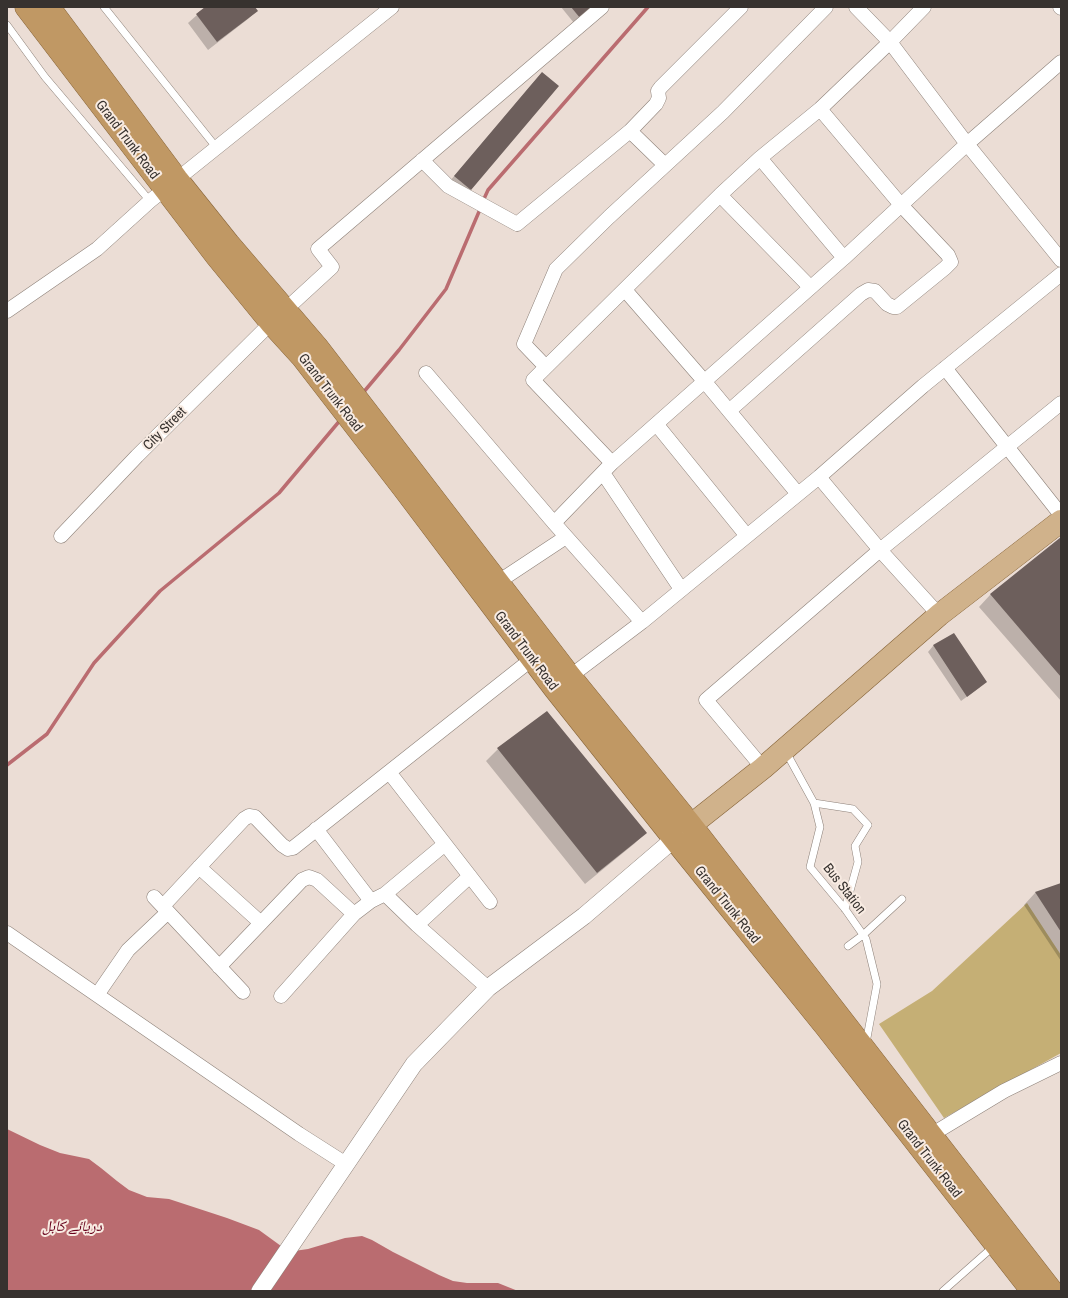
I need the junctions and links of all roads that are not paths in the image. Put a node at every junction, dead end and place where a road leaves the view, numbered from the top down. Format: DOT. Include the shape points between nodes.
graph roads {
  1 [pos="26,7"];
  2 [pos="49,7"];
  3 [pos="104,7"];
  4 [pos="392,7"];
  5 [pos="602,7"];
  6 [pos="741,7"];
  7 [pos="826,7"];
  8 [pos="856,7"];
  9 [pos="924,7"];
  10 [pos="7,25"];
  11 [pos="890,42"];
  12 [pos="1061,62"];
  13 [pos="820,109"];
  14 [pos="630,131"];
  15 [pos="967,144"];
  16 [pos="216,147"];
  17 [pos="760,158"];
  18 [pos="422,160"];
  19 [pos="665,165"];
  20 [pos="164,190"];
  21 [pos="720,195"];
  22 [pos="901,205"];
  23 [pos="844,258"];
  24 [pos="1061,260"];
  25 [pos="1061,274"];
  26 [pos="810,288"];
  27 [pos="625,290"];
  28 [pos="7,311"];
  29 [pos="278,317"];
  30 [pos="546,367"];
  31 [pos="945,368"];
  32 [pos="426,373"];
  33 [pos="705,382"];
  34 [pos="1061,403"];
  35 [pos="729,410"];
  36 [pos="657,425"];
  37 [pos="1007,447"];
  38 [pos="607,468"];
  39 [pos="819,477"];
  40 [pos="412,485"];
  41 [pos="798,494"];
  42 [pos="1061,515"];
  43 [pos="1061,520"];
  44 [pos="554,523"];
  45 [pos="61,536"];
  46 [pos="747,536"];
  47 [pos="566,537"];
  48 [pos="880,550"];
  49 [pos="498,582"];
  50 [pos="681,589"];
  51 [pos="939,615"];
  52 [pos="642,622"];
  53 [pos="532,659"];
  54 [pos="562,682"];
  55 [pos="784,749"];
  56 [pos="763,768"];
  57 [pos="389,772"];
  58 [pos="814,803"];
  59 [pos="691,825"];
  60 [pos="316,829"];
  61 [pos="674,839"];
  62 [pos="445,844"];
  63 [pos="199,867"];
  64 [pos="470,876"];
  65 [pos="385,894"];
  66 [pos="902,899"];
  67 [pos="371,901"];
  68 [pos="490,902"];
  69 [pos="161,905"];
  70 [pos="845,909"];
  71 [pos="354,914"];
  72 [pos="261,923"];
  73 [pos="417,925"];
  74 [pos="7,933"];
  75 [pos="863,935"];
  76 [pos="848,946"];
  77 [pos="219,967"];
  78 [pos="488,988"];
  79 [pos="243,992"];
  80 [pos="97,995"];
  81 [pos="281,996"];
  82 [pos="865,1049"];
  83 [pos="1061,1063"];
  84 [pos="931,1135"];
  85 [pos="346,1164"];
  86 [pos="995,1244"];
  87 [pos="260,1291"];
  88 [pos="943,1291"];
  89 [pos="1032,1291"];
  90 [pos="1052,1291"];
  1 -- 20 [label="highway, Grand Trunk Road"];
  2 -- 20 [label="highway, Grand Trunk Road"];
  3 -- 16 [label="lane"];
  4 -- 16 [label="street"];
  5 -- 18 [label="street"];
  6 -- 14 [label="street" via="661,87 656,104"];
  7 -- 19 [label="street" via="724,112"];
  8 -- 11 [label="street"];
  9 -- 11 [label="street"];
  10 -- 20 [label="lane" via="45,77"];
  11 -- 13 [label="street"];
  11 -- 15 [label="street"];
  12 -- 15 [label="street"];
  13 -- 17 [label="street"];
  13 -- 22 [label="street"];
  14 -- 18 [label="street" via="517,224 448,186"];
  14 -- 19 [label="street"];
  15 -- 22 [label="street"];
  15 -- 24 [label="street"];
  16 -- 20 [label="street"];
  17 -- 21 [label="street"];
  17 -- 23 [label="street"];
  18 -- 29 [label="street, City Street" via="318,249 332,267"];
  19 -- 30 [label="street" via="556,269 524,344"];
  20 -- 28 [label="street" via="97,250"];
  20 -- 29 [label="highway, Grand Trunk Road" via="217,257"];
  21 -- 26 [label="street"];
  21 -- 27 [label="street"];
  22 -- 23 [label="street"];
  22 -- 35 [label="street" via="948,255 951,262 897,307 887,304 875,291 868,290 862,294"];
  23 -- 26 [label="street"];
  25 -- 31 [label="street"];
  26 -- 33 [label="street"];
  27 -- 30 [label="street"];
  27 -- 33 [label="street"];
  29 -- 40 [label="highway, Grand Trunk Road" via="310,352"];
  29 -- 45 [label="street, City Street" via="137,456"];
  30 -- 38 [label="street" via="533,380"];
  31 -- 37 [label="street"];
  31 -- 39 [label="street"];
  32 -- 44 [label="street"];
  33 -- 35 [label="street"];
  33 -- 36 [label="street"];
  34 -- 37 [label="street"];
  35 -- 41 [label="street"];
  36 -- 38 [label="street"];
  36 -- 46 [label="street"];
  37 -- 42 [label="street"];
  37 -- 48 [label="street"];
  38 -- 44 [label="street"];
  38 -- 50 [label="street"];
  39 -- 41 [label="street"];
  39 -- 48 [label="street"];
  40 -- 49 [label="highway, Grand Trunk Road"];
  40 -- 53 [label="highway, Grand Trunk Road"];
  41 -- 46 [label="street"];
  43 -- 51 [label="main road"];
  44 -- 47 [label="street"];
  46 -- 50 [label="street"];
  47 -- 49 [label="street"];
  47 -- 52 [label="street"];
  48 -- 51 [label="street"];
  48 -- 56 [label="street" via="706,700"];
  49 -- 54 [label="highway, Grand Trunk Road"];
  50 -- 52 [label="street"];
  51 -- 55 [label="main road"];
  52 -- 54 [label="street"];
  53 -- 54 [label="highway, Grand Trunk Road"];
  53 -- 57 [label="street"];
  54 -- 59 [label="highway, Grand Trunk Road"];
  54 -- 61 [label="highway, Grand Trunk Road"];
  55 -- 56 [label="main road"];
  55 -- 58 [label="lane, Bus Station"];
  56 -- 59 [label="main road"];
  57 -- 60 [label="street"];
  57 -- 62 [label="street"];
  58 -- 70 [label="lane, Bus Station" via="820,827 810,867"];
  58 -- 70 [label="lane" via="853,809 868,825 855,846 858,862"];
  59 -- 61 [label="main road"];
  59 -- 82 [label="highway, Grand Trunk Road"];
  60 -- 63 [label="street" via="293,848 288,849 255,817 249,816"];
  60 -- 67 [label="street"];
  61 -- 78 [label="street" via="584,916"];
  61 -- 86 [label="highway, Grand Trunk Road" via="826,1027"];
  62 -- 64 [label="street"];
  62 -- 65 [label="street"];
  63 -- 69 [label="street"];
  63 -- 72 [label="street"];
  64 -- 68 [label="street"];
  64 -- 73 [label="street"];
  65 -- 67 [label="street"];
  65 -- 73 [label="street"];
  66 -- 75 [label="lane"];
  67 -- 71 [label="street"];
  69 -- 77 [label="street"];
  69 -- 80 [label="street"];
  70 -- 75 [label="lane, Bus Station"];
  71 -- 72 [label="street" via="317,880 309,877 302,880"];
  71 -- 81 [label="street"];
  72 -- 77 [label="street"];
  73 -- 78 [label="street"];
  74 -- 80 [label="street"];
  75 -- 76 [label="lane"];
  75 -- 82 [label="lane, Bus Station" via="877,984"];
  77 -- 79 [label="street"];
  78 -- 85 [label="street" via="414,1064"];
  80 -- 85 [label="street"];
  82 -- 84 [label="highway, Grand Trunk Road"];
  83 -- 84 [label="street" via="1004,1091"];
  84 -- 90 [label="highway, Grand Trunk Road"];
  85 -- 87 [label="street"];
  86 -- 88 [label="lane"];
  86 -- 89 [label="highway, Grand Trunk Road"];
}
